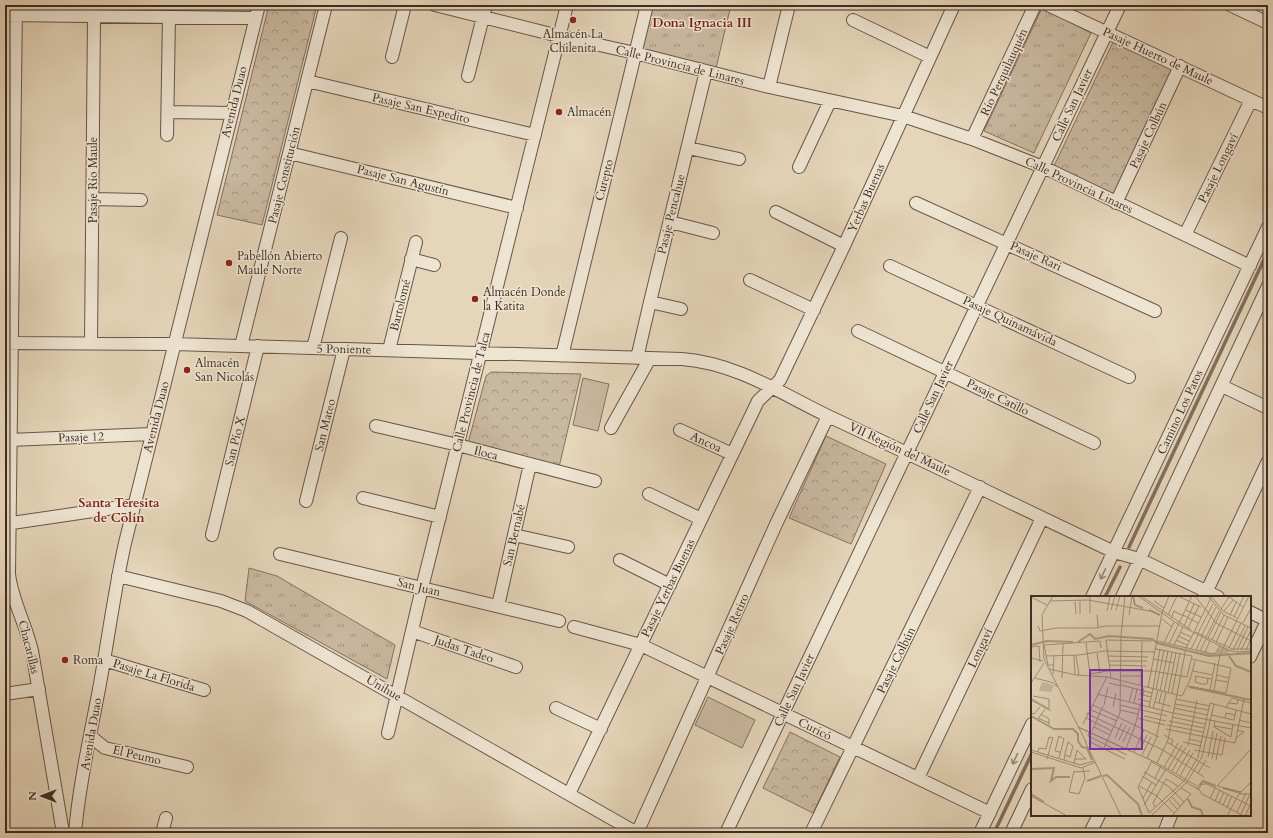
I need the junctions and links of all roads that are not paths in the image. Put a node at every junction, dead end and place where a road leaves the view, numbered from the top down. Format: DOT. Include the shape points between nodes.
graph roads {
  1 [pos="259,5"];
  2 [pos="326,5"];
  3 [pos="405,5"];
  4 [pos="435,5"];
  5 [pos="486,5"];
  6 [pos="567,5"];
  7 [pos="647,5"];
  8 [pos="789,5"];
  9 [pos="954,5"];
  10 [pos="1035,5"];
  11 [pos="1048,5"];
  12 [pos="1120,5"];
  13 [pos="1230,5"];
  14 [pos="12,12"];
  15 [pos="94,16"];
  16 [pos="169,17"];
  17 [pos="483,17"];
  18 [pos="255,18"];
  19 [pos="853,20"];
  20 [pos="1268,23"];
  21 [pos="1107,32"];
  22 [pos="559,36"];
  23 [pos="635,53"];
  24 [pos="392,57"];
  25 [pos="930,57"];
  26 [pos="1180,66"];
  27 [pos="706,71"];
  28 [pos="468,76"];
  29 [pos="307,81"];
  30 [pos="769,87"];
  31 [pos="1251,100"];
  32 [pos="830,101"];
  33 [pos="1268,108"];
  34 [pos="168,112"];
  35 [pos="232,114"];
  36 [pos="903,116"];
  37 [pos="167,135"];
  38 [pos="535,135"];
  39 [pos="972,139"];
  40 [pos="688,148"];
  41 [pos="289,153"];
  42 [pos="739,160"];
  43 [pos="799,167"];
  44 [pos="1043,167"];
  45 [pos="93,199"];
  46 [pos="141,200"];
  47 [pos="916,203"];
  48 [pos="1116,203"];
  49 [pos="517,208"];
  50 [pos="776,212"];
  51 [pos="670,222"];
  52 [pos="1268,227"];
  53 [pos="713,233"];
  54 [pos="1185,235"];
  55 [pos="341,238"];
  56 [pos="416,242"];
  57 [pos="1007,243"];
  58 [pos="844,246"];
  59 [pos="412,259"];
  60 [pos="434,265"];
  61 [pos="890,266"];
  62 [pos="1250,266"];
  63 [pos="750,280"];
  64 [pos="1268,286"];
  65 [pos="650,302"];
  66 [pos="977,305"];
  67 [pos="681,309"];
  68 [pos="814,310"];
  69 [pos="1155,311"];
  70 [pos="858,331"];
  71 [pos="8,343"];
  72 [pos="92,343"];
  73 [pos="174,344"];
  74 [pos="241,346"];
  75 [pos="258,346"];
  76 [pos="313,348"];
  77 [pos="344,349"];
  78 [pos="389,350"];
  79 [pos="480,353"];
  80 [pos="562,356"];
  81 [pos="638,358"];
  82 [pos="650,358"];
  83 [pos="682,359"];
  84 [pos="946,372"];
  85 [pos="1129,377"];
  86 [pos="1222,386"];
  87 [pos="773,387"];
  88 [pos="1268,408"];
  89 [pos="828,416"];
  90 [pos="376,426"];
  91 [pos="611,428"];
  92 [pos="680,430"];
  93 [pos="151,434"];
  94 [pos="10,440"];
  95 [pos="1094,443"];
  96 [pos="458,446"];
  97 [pos="907,452"];
  98 [pos="732,454"];
  99 [pos="1268,461"];
  100 [pos="530,464"];
  101 [pos="595,481"];
  102 [pos="980,488"];
  103 [pos="649,494"];
  104 [pos="363,498"];
  105 [pos="306,502"];
  106 [pos="134,505"];
  107 [pos="440,517"];
  108 [pos="1042,518"];
  109 [pos="701,519"];
  110 [pos="7,524"];
  111 [pos="212,535"];
  112 [pos="514,535"];
  113 [pos="568,547"];
  114 [pos="1114,552"];
  115 [pos="280,554"];
  116 [pos="1139,559"];
  117 [pos="620,560"];
  118 [pos="118,576"];
  119 [pos="670,584"];
  120 [pos="422,588"];
  121 [pos="1206,594"];
  122 [pos="1092,596"];
  123 [pos="1122,596"];
  124 [pos="498,606"];
  125 [pos="1251,612"];
  126 [pos="1268,620"];
  127 [pos="559,621"];
  128 [pos="574,627"];
  129 [pos="412,631"];
  130 [pos="641,645"];
  131 [pos="1251,655"];
  132 [pos="104,660"];
  133 [pos="516,667"];
  134 [pos="708,677"];
  135 [pos="39,689"];
  136 [pos="204,690"];
  137 [pos="5,694"];
  138 [pos="397,696"];
  139 [pos="556,708"];
  140 [pos="783,713"];
  141 [pos="1031,726"];
  142 [pos="600,729"];
  143 [pos="388,733"];
  144 [pos="90,736"];
  145 [pos="853,747"];
  146 [pos="187,766"];
  147 [pos="918,778"];
  148 [pos="1031,791"];
  149 [pos="569,794"];
  150 [pos="990,813"];
  151 [pos="1098,816"];
  152 [pos="1171,816"];
  153 [pos="166,818"];
  154 [pos="63,833"];
  155 [pos="75,833"];
  156 [pos="162,833"];
  157 [pos="637,833"];
  158 [pos="726,833"];
  159 [pos="811,833"];
  160 [pos="980,833"];
  161 [pos="1011,833"];
  162 [pos="1090,833"];
  163 [pos="1164,833"];
  1 -- 18 [label="street, Avenida Duao"];
  2 -- 29 [label="street, Pasaje Constitución"];
  3 -- 24 [label="street"];
  4 -- 17 [label="street, Calle Provincia de Linares"];
  5 -- 17 [label="street"];
  6 -- 22 [label="street, Calle Provincia de Talca"];
  7 -- 23 [label="street, Curepto"];
  8 -- 30 [label="street"];
  9 -- 25 [label="street, Yerbas Buenas"];
  10 -- 39 [label="street, Río Perquilauquén"];
  11 -- 21 [label="street, Pasaje Huerto de Maule"];
  12 -- 21 [label="street, Calle San Javier"];
  13 -- 20 [label="street"];
  14 -- 15 [label="street"];
  14 -- 71 [label="street, Chacarillas"];
  15 -- 16 [label="street"];
  15 -- 45 [label="street, Pasaje Río Maule"];
  16 -- 18 [label="street"];
  16 -- 34 [label="street"];
  17 -- 22 [label="street, Calle Provincia de Linares"];
  17 -- 28 [label="street"];
  18 -- 35 [label="street, Avenida Duao"];
  19 -- 25 [label="street"];
  21 -- 26 [label="street, Pasaje Huerto de Maule"];
  21 -- 44 [label="street, Calle San Javier"];
  22 -- 23 [label="street, Calle Provincia de Linares"];
  22 -- 38 [label="street, Calle Provincia de Talca"];
  23 -- 27 [label="street, Calle Provincia de Linares"];
  23 -- 80 [label="street, Curepto"];
  25 -- 36 [label="street, Yerbas Buenas"];
  26 -- 31 [label="street, Pasaje Huerto de Maule"];
  26 -- 48 [label="street, Pasaje Colbún"];
  27 -- 30 [label="street, Calle Provincia de Linares"];
  27 -- 40 [label="street, Pasaje Pencahue"];
  29 -- 38 [label="street, Pasaje San Expedito"];
  29 -- 41 [label="street, Pasaje Constitución"];
  30 -- 32 [label="street, Calle Provincia de Linares"];
  31 -- 33 [label="street, Pasaje Huerto de Maule"];
  31 -- 54 [label="street, Pasaje Longaví"];
  32 -- 36 [label="street, Calle Provincia de Linares"];
  32 -- 43 [label="street"];
  34 -- 35 [label="street"];
  34 -- 37 [label="street"];
  35 -- 73 [label="street, Avenida Duao"];
  36 -- 39 [label="street, Calle Provincia Linares"];
  36 -- 58 [label="street, Yerbas Buenas"];
  38 -- 49 [label="street, Calle Provincia de Talca"];
  39 -- 44 [label="street, Calle Provincia Linares"];
  40 -- 42 [label="street"];
  40 -- 51 [label="street, Pasaje Pencahue"];
  41 -- 49 [label="street, Pasaje San Agustín"];
  41 -- 74 [label="street, Pasaje Constitución"];
  44 -- 48 [label="street, Calle Provincia Linares"];
  44 -- 57 [label="street, Calle San Javier"];
  45 -- 46 [label="street"];
  45 -- 72 [label="street, Pasaje Río Maule"];
  47 -- 57 [label="street, Pasaje Rari"];
  48 -- 54 [label="street, Calle Provincia Linares"];
  49 -- 79 [label="street, Calle Provincia de Talca"];
  50 -- 58 [label="street"];
  51 -- 53 [label="street"];
  51 -- 65 [label="street, Pasaje Pencahue"];
  52 -- 62 [label="street, Camino Los Patos"];
  54 -- 62 [label="street, Calle Provincia Linares"];
  55 -- 76 [label="street"];
  56 -- 59 [label="street, Bartolomé"];
  57 -- 66 [label="street, Calle San Javier"];
  57 -- 69 [label="street, Pasaje Rari"];
  58 -- 68 [label="street, Yerbas Buenas"];
  59 -- 60 [label="street"];
  59 -- 78 [label="street, Bartolomé"];
  61 -- 66 [label="street, Pasaje Quinamávida"];
  62 -- 114 [label="street, Camino Los Patos"];
  63 -- 68 [label="street"];
  64 -- 86 [label="street"];
  65 -- 67 [label="street"];
  65 -- 81 [label="street, Pasaje Pencahue"];
  66 -- 84 [label="street, Calle San Javier"];
  66 -- 85 [label="street, Pasaje Quinamávida"];
  68 -- 87 [label="street, Yerbas Buenas" via="780,380"];
  70 -- 84 [label="street, Pasaje Catillo"];
  71 -- 72 [label="street, 5 Poniente"];
  71 -- 94 [label="street, Chacarillas"];
  72 -- 73 [label="street, 5 Poniente"];
  73 -- 74 [label="street, 5 Poniente"];
  73 -- 93 [label="street, Avenida Duao"];
  74 -- 75 [label="street, 5 Poniente"];
  75 -- 76 [label="street, 5 Poniente"];
  75 -- 111 [label="street, San Pío X"];
  76 -- 77 [label="street, 5 Poniente"];
  77 -- 78 [label="street, 5 Poniente"];
  77 -- 105 [label="street, San Mateo"];
  78 -- 79 [label="street, 5 Poniente"];
  79 -- 80 [label="street, 5 Poniente"];
  79 -- 96 [label="street, Calle Provincia de Talca"];
  80 -- 81 [label="street, 5 Poniente"];
  81 -- 82 [label="street, 5 Poniente"];
  82 -- 83 [label="street, 5 Poniente"];
  82 -- 91 [label="street"];
  83 -- 87 [label="street, VII Región del Maule" via="723,366"];
  84 -- 95 [label="street, Pasaje Catillo"];
  84 -- 97 [label="street, Calle San Javier"];
  86 -- 88 [label="street"];
  86 -- 116 [label="street"];
  87 -- 89 [label="street, VII Región del Maule"];
  87 -- 98 [label="street, Pasaje Yerbas Buenas" via="758,401"];
  89 -- 97 [label="street, VII Región del Maule"];
  89 -- 134 [label="street, Pasaje Retiro" via="777,522"];
  90 -- 96 [label="street, Iloca"];
  92 -- 98 [label="street, Ancoa"];
  93 -- 94 [label="street, Pasaje 12"];
  93 -- 106 [label="street, Avenida Duao"];
  94 -- 110 [label="street, Chacarillas"];
  96 -- 100 [label="street, Iloca"];
  96 -- 107 [label="street, Calle Provincia de Talca"];
  97 -- 102 [label="street, VII Región del Maule"];
  97 -- 140 [label="street, Calle San Javier"];
  98 -- 109 [label="street, Pasaje Yerbas Buenas"];
  99 -- 121 [label="street"];
  100 -- 101 [label="street, Iloca"];
  100 -- 112 [label="street, San Bernabé"];
  102 -- 108 [label="street, VII Región del Maule"];
  102 -- 145 [label="street, Pasaje Colbún"];
  103 -- 109 [label="street"];
  104 -- 107 [label="street"];
  106 -- 110 [label="street"];
  106 -- 118 [label="street, Avenida Duao"];
  107 -- 120 [label="street, Calle Provincia de Talca"];
  108 -- 114 [label="street, VII Región del Maule"];
  108 -- 147 [label="street, Longaví"];
  109 -- 119 [label="street, Pasaje Yerbas Buenas"];
  110 -- 135 [label="street, Chacarillas" via="10,582 30,639"];
  112 -- 113 [label="street"];
  112 -- 124 [label="street, San Bernabé"];
  114 -- 116 [label="street, VII Región del Maule"];
  114 -- 122 [label="street, Camino Los Patos, one-way"];
  115 -- 120 [label="street, San Juan"];
  116 -- 121 [label="street, VII Región del Maule"];
  116 -- 123 [label="street"];
  117 -- 119 [label="street"];
  118 -- 132 [label="street, Avenida Duao"];
  118 -- 138 [label="street, Unihue" via="222,601 242,609"];
  119 -- 130 [label="street, Pasaje Yerbas Buenas"];
  120 -- 124 [label="street, San Juan"];
  120 -- 129 [label="street, Calle Provincia de Talca"];
  124 -- 127 [label="street, San Juan"];
  125 -- 126 [label="street"];
  126 -- 131 [label="street"];
  128 -- 130 [label="street, Curicó"];
  129 -- 133 [label="street, Judas Tadeo"];
  129 -- 138 [label="street, Calle Provincia de Talca"];
  130 -- 134 [label="street, Curicó"];
  130 -- 142 [label="street, Pasaje Yerbas Buenas"];
  132 -- 136 [label="street, Pasaje La Florida"];
  132 -- 144 [label="street, Avenida Duao"];
  134 -- 140 [label="street, Curicó"];
  134 -- 157 [label="street, Pasaje Retiro"];
  135 -- 137 [label="street"];
  135 -- 154 [label="street, Chacarillas"];
  138 -- 143 [label="street, Calle Provincia de Talca"];
  138 -- 149 [label="street, Unihue"];
  139 -- 142 [label="street"];
  140 -- 145 [label="street, Curicó"];
  140 -- 158 [label="street, Calle San Javier"];
  141 -- 150 [label="street, one-way"];
  142 -- 149 [label="street, Pasaje Yerbas Buenas"];
  144 -- 146 [label="street, El Peumo" via="105,748"];
  144 -- 155 [label="street, Avenida Duao" via="78,800"];
  145 -- 147 [label="street, Curicó"];
  145 -- 159 [label="street, Pasaje Colbún"];
  147 -- 150 [label="street, Curicó"];
  148 -- 161 [label="street"];
  149 -- 157 [label="street, Unihue"];
  150 -- 160 [label="street"];
  151 -- 162 [label="street"];
  152 -- 163 [label="street"];
  153 -- 156 [label="street"];
}
